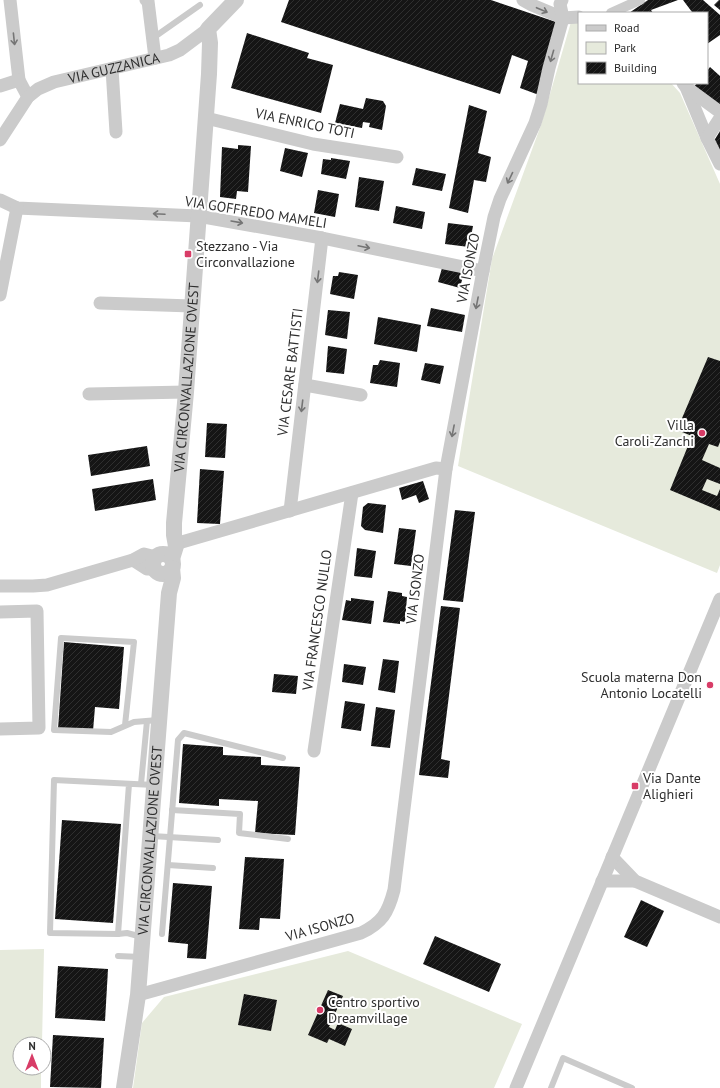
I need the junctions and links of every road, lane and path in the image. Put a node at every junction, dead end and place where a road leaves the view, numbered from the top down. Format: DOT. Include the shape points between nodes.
graph roads {
  1 [pos="10,0"];
  2 [pos="146,0"];
  3 [pos="236,0"];
  4 [pos="523,0"];
  5 [pos="562,0"];
  6 [pos="640,0"];
  7 [pos="200,5"];
  8 [pos="613,12"];
  9 [pos="578,17"];
  10 [pos="563,18"];
  11 [pos="208,29"];
  12 [pos="153,38"];
  13 [pos="156,58"];
  14 [pos="112,69"];
  15 [pos="18,80"];
  16 [pos="684,85"];
  17 [pos="0,86"];
  18 [pos="28,97"];
  19 [pos="720,112"];
  20 [pos="206,118"];
  21 [pos="720,118"];
  22 [pos="116,132"];
  23 [pos="707,138"];
  24 [pos="0,140"];
  25 [pos="397,157"];
  26 [pos="720,164"];
  27 [pos="0,200"];
  28 [pos="17,208"];
  29 [pos="198,216"];
  30 [pos="322,238"];
  31 [pos="483,271"];
  32 [pos="0,295"];
  33 [pos="100,304"];
  34 [pos="192,306"];
  35 [pos="305,386"];
  36 [pos="186,392"];
  37 [pos="89,394"];
  38 [pos="361,395"];
  39 [pos="446,469"];
  40 [pos="352,493"];
  41 [pos="290,510"];
  42 [pos="166,558"];
  43 [pos="0,586"];
  44 [pos="720,599"];
  45 [pos="0,612"];
  46 [pos="153,720"];
  47 [pos="125,725"];
  48 [pos="0,729"];
  49 [pos="314,751"];
  50 [pos="283,758"];
  51 [pos="129,784"];
  52 [pos="148,785"];
  53 [pos="172,810"];
  54 [pos="150,836"];
  55 [pos="169,837"];
  56 [pos="288,839"];
  57 [pos="218,840"];
  58 [pos="612,857"];
  59 [pos="168,864"];
  60 [pos="213,868"];
  61 [pos="602,881"];
  62 [pos="635,881"];
  63 [pos="720,917"];
  64 [pos="118,934"];
  65 [pos="162,934"];
  66 [pos="142,937"];
  67 [pos="118,956"];
  68 [pos="141,956"];
  69 [pos="138,995"];
  70 [pos="124,1088"];
  71 [pos="516,1088"];
  72 [pos="551,1088"];
  73 [pos="632,1088"];
  1 -- 15 [label="street, one-way"];
  2 -- 12 [label="street"];
  3 -- 11 [label="street, VIA GUZZANICA"];
  4 -- 10 [label="street, one-way"];
  5 -- 10 [label="street, VIA ISONZO" via="560,4"];
  6 -- 8 [label="street"];
  7 -- 12 [label="lane"];
  9 -- 10 [label="street"];
  10 -- 31 [label="street, VIA ISONZO, one-way" via="535,123 494,217"];
  11 -- 13 [label="street, VIA GUZZANICA" via="180,50"];
  11 -- 20 [label="street, VIA CIRCONVALLAZIONE OVEST" via="210,43"];
  12 -- 13 [label="street"];
  13 -- 14 [label="street, VIA GUZZANICA"];
  14 -- 18 [label="street, VIA GUZZANICA" via="54,82"];
  14 -- 22 [label="street"];
  15 -- 17 [label="street"];
  15 -- 18 [label="street"];
  16 -- 19 [label="street"];
  16 -- 23 [label="street"];
  18 -- 24 [label="street, VIA GUZZANICA"];
  20 -- 25 [label="street, VIA ENRICO TOTI" via="313,144"];
  20 -- 29 [label="street, VIA CIRCONVALLAZIONE OVEST"];
  21 -- 23 [label="street"];
  23 -- 26 [label="street"];
  27 -- 28 [label="street, VIA GOFFREDO MAMELI"];
  29 -- 28 [label="street, VIA GOFFREDO MAMELI, one-way"];
  28 -- 32 [label="street"];
  29 -- 30 [label="street, VIA GOFFREDO MAMELI, one-way"];
  29 -- 34 [label="street, VIA CIRCONVALLAZIONE OVEST"];
  30 -- 31 [label="street, VIA GOFFREDO MAMELI, one-way"];
  30 -- 35 [label="street, VIA CESARE BATTISTI, one-way"];
  31 -- 39 [label="street, VIA ISONZO, one-way"];
  33 -- 34 [label="street"];
  34 -- 36 [label="street, VIA CIRCONVALLAZIONE OVEST"];
  35 -- 38 [label="street"];
  35 -- 41 [label="street, VIA CESARE BATTISTI, one-way"];
  36 -- 37 [label="street"];
  36 -- 42 [label="street, VIA CIRCONVALLAZIONE OVEST"];
  39 -- 40 [label="street" via="436,468"];
  39 -- 69 [label="street, VIA ISONZO" via="390,906 374,927 361,934"];
  40 -- 41 [label="street"];
  40 -- 49 [label="street, VIA FRANCESCO NULLO"];
  41 -- 42 [label="street"];
  42 -- 43 [label="street" via="144,554 133,560 46,585"];
  42 -- 46 [label="street, VIA CIRCONVALLAZIONE OVEST" via="173,578 169,592"];
  44 -- 58 [label="street"];
  45 -- 48 [label="street" via="37,611 39,728"];
  46 -- 47 [label="lane"];
  46 -- 52 [label="street, VIA CIRCONVALLAZIONE OVEST"];
  47 -- 47 [label="lane" via="110,732 54,730 61,638 134,642"];
  50 -- 53 [label="lane" via="184,733 178,740"];
  51 -- 52 [label="lane"];
  51 -- 64 [label="lane"];
  51 -- 64 [label="lane" via="54,780 50,934"];
  52 -- 54 [label="street, VIA CIRCONVALLAZIONE OVEST"];
  53 -- 55 [label="lane"];
  53 -- 56 [label="lane" via="240,814 239,833"];
  54 -- 55 [label="lane"];
  54 -- 66 [label="street, VIA CIRCONVALLAZIONE OVEST"];
  55 -- 57 [label="lane"];
  55 -- 59 [label="lane"];
  58 -- 61 [label="street"];
  58 -- 62 [label="street"];
  59 -- 60 [label="lane"];
  59 -- 65 [label="lane"];
  61 -- 62 [label="street"];
  61 -- 71 [label="street"];
  62 -- 63 [label="street"];
  64 -- 66 [label="lane"];
  66 -- 68 [label="street, VIA CIRCONVALLAZIONE OVEST"];
  67 -- 68 [label="lane"];
  68 -- 69 [label="street, VIA CIRCONVALLAZIONE OVEST"];
  69 -- 70 [label="street, VIA CIRCONVALLAZIONE OVEST"];
  72 -- 73 [label="lane" via="563,1058"];
}
